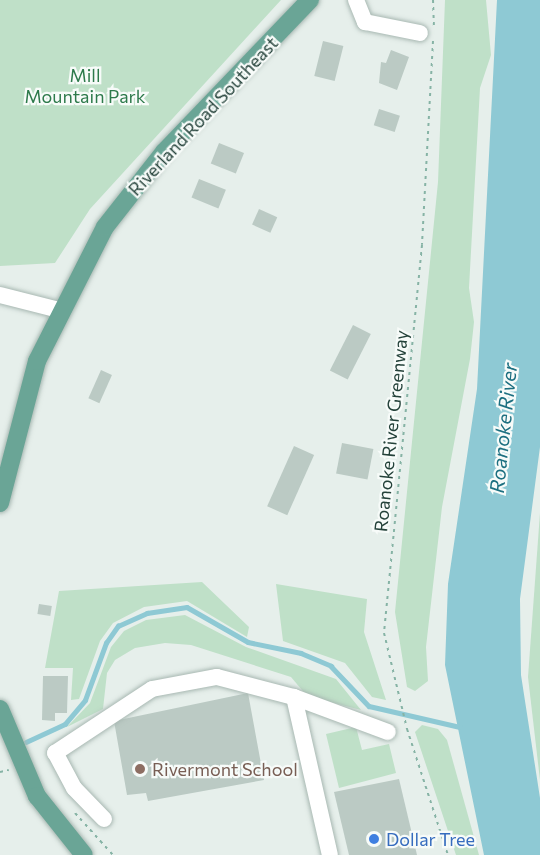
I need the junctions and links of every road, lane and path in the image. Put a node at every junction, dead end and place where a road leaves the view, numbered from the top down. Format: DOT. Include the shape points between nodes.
graph roads {
  1 [pos="310,0"];
  2 [pos="356,0"];
  3 [pos="434,0"];
  4 [pos="420,33"];
  5 [pos="0,295"];
  6 [pos="59,310"];
  7 [pos="0,503"];
  8 [pos="294,697"];
  9 [pos="0,714"];
  10 [pos="388,732"];
  11 [pos="10,770"];
  12 [pos="0,772"];
  13 [pos="104,819"];
  14 [pos="84,855"];
  15 [pos="330,855"];
  16 [pos="448,855"];
  1 -- 6 [label="main road, Riverland Road Southeast" via="130,192"];
  2 -- 4 [label="street" via="365,22"];
  3 -- 16 [label="path, Roanoke River Greenway" via="428,176 384,633 407,729"];
  5 -- 6 [label="street"];
  6 -- 7 [label="main road, Riverland Road Southeast" via="23,404"];
  8 -- 10 [label="street"];
  8 -- 13 [label="street" via="217,677 152,689 114,709 55,753 74,788"];
  8 -- 15 [label="street"];
  9 -- 14 [label="main road" via="37,796"];
  11 -- 12 [label="path"];
}
